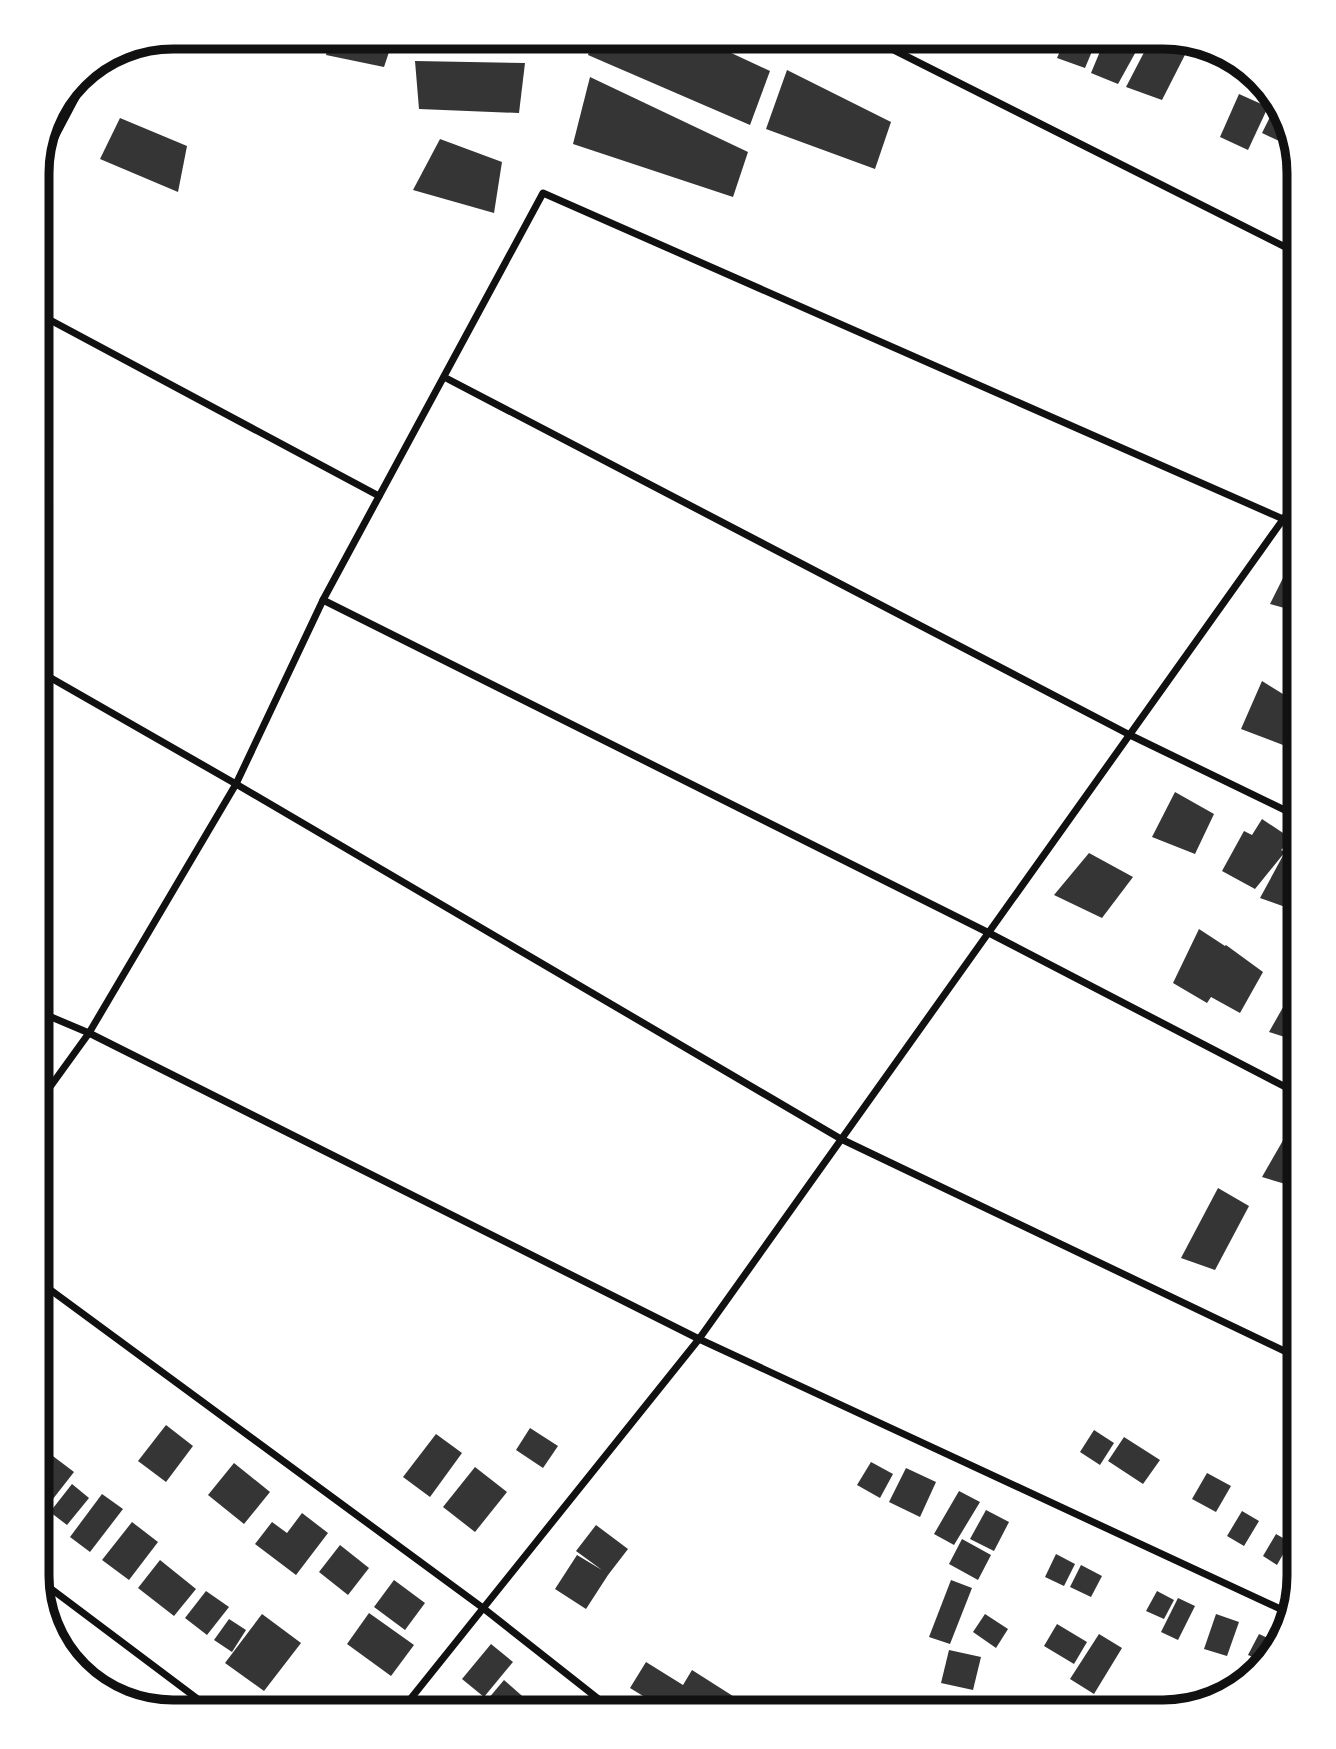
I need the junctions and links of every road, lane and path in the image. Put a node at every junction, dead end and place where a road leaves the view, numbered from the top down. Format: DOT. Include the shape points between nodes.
graph roads {
  1 [pos="892,49"];
  2 [pos="78,93"];
  3 [pos="53,140"];
  4 [pos="1287,248"];
  5 [pos="49,319"];
  6 [pos="444,377"];
  7 [pos="379,496"];
  8 [pos="1287,515"];
  9 [pos="1285,518"];
  10 [pos="323,600"];
  11 [pos="49,677"];
  12 [pos="1130,735"];
  13 [pos="236,784"];
  14 [pos="1287,811"];
  15 [pos="989,933"];
  16 [pos="49,1016"];
  17 [pos="89,1033"];
  18 [pos="49,1088"];
  19 [pos="1287,1088"];
  20 [pos="841,1139"];
  21 [pos="49,1289"];
  22 [pos="699,1339"];
  23 [pos="1287,1351"];
  24 [pos="50,1588"];
  25 [pos="483,1608"];
  26 [pos="1282,1610"];
  27 [pos="199,1700"];
  28 [pos="410,1700"];
  29 [pos="600,1700"];
  1 -- 4 [label="street"];
  2 -- 3 [label="street"];
  5 -- 7 [label="street"];
  6 -- 7 [label="street"];
  6 -- 9 [label="street" via="543,193"];
  6 -- 12 [label="street"];
  7 -- 10 [label="street"];
  8 -- 9 [label="street"];
  9 -- 12 [label="street"];
  10 -- 13 [label="street"];
  10 -- 15 [label="street"];
  11 -- 13 [label="street"];
  12 -- 14 [label="street"];
  12 -- 15 [label="street"];
  13 -- 17 [label="street"];
  13 -- 20 [label="street"];
  15 -- 19 [label="street"];
  15 -- 20 [label="street"];
  16 -- 17 [label="street"];
  17 -- 18 [label="street"];
  17 -- 22 [label="street"];
  20 -- 22 [label="street"];
  20 -- 23 [label="street"];
  21 -- 25 [label="street"];
  22 -- 25 [label="street"];
  22 -- 26 [label="street"];
  24 -- 27 [label="street"];
  25 -- 28 [label="street"];
  25 -- 29 [label="street"];
}
